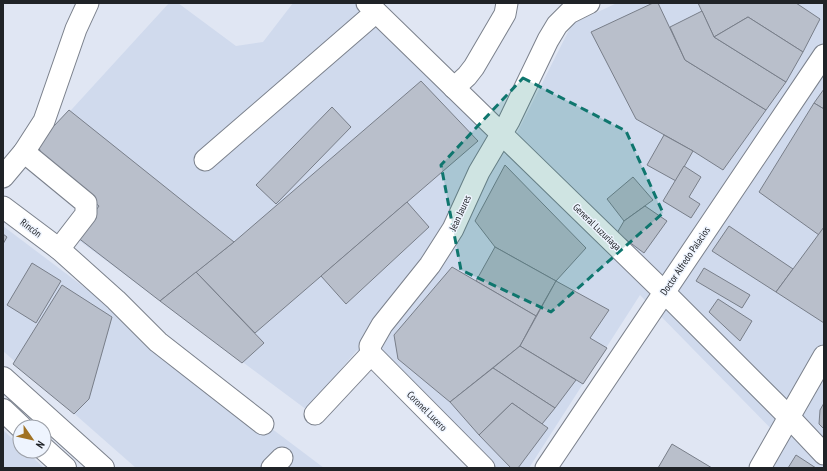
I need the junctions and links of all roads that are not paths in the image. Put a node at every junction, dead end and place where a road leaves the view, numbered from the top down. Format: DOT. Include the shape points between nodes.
graph roads {
  1 [pos="88,3"];
  2 [pos="508,3"];
  3 [pos="589,3"];
  4 [pos="371,8"];
  5 [pos="824,55"];
  6 [pos="454,88"];
  7 [pos="501,135"];
  8 [pos="24,152"];
  9 [pos="205,160"];
  10 [pos="3,177"];
  11 [pos="3,207"];
  12 [pos="59,249"];
  13 [pos="664,292"];
  14 [pos="371,354"];
  15 [pos="824,356"];
  16 [pos="3,378"];
  17 [pos="3,410"];
  18 [pos="315,414"];
  19 [pos="789,417"];
  20 [pos="13,419"];
  21 [pos="263,424"];
  22 [pos="824,454"];
  23 [pos="52,456"];
  24 [pos="65,468"];
  25 [pos="102,468"];
  26 [pos="484,468"];
  27 [pos="546,468"];
  28 [pos="760,468"];
  1 -- 8 [label="street" via="76,29 44,121"];
  2 -- 6 [label="street" via="505,14 474,67"];
  3 -- 7 [label="street, Jean Jaures" via="569,14 557,25"];
  4 -- 6 [label="street, General Luzuriaga"];
  4 -- 9 [label="street"];
  5 -- 13 [label="street, Doctor Alfredo Palacios"];
  6 -- 7 [label="street, General Luzuriaga"];
  7 -- 13 [label="street, General Luzuriaga"];
  7 -- 14 [label="street, Jean Jaures" via="479,172 444,246 382,325 370,346"];
  8 -- 10 [label="street"];
  8 -- 12 [label="street" via="86,203 86,214"];
  11 -- 12 [label="street, Rincón"];
  12 -- 21 [label="street, Rincón" via="158,342"];
  13 -- 19 [label="street, General Luzuriaga"];
  13 -- 27 [label="street, Doctor Alfredo Palacios"];
  14 -- 18 [label="street, Jean Jaures"];
  14 -- 26 [label="street, Coronel Lucero"];
  15 -- 19 [label="street"];
  16 -- 25 [label="main road"];
  17 -- 20 [label="main road"];
  19 -- 22 [label="street, General Luzuriaga"];
  19 -- 28 [label="street"];
  23 -- 24 [label="main road"];
}
